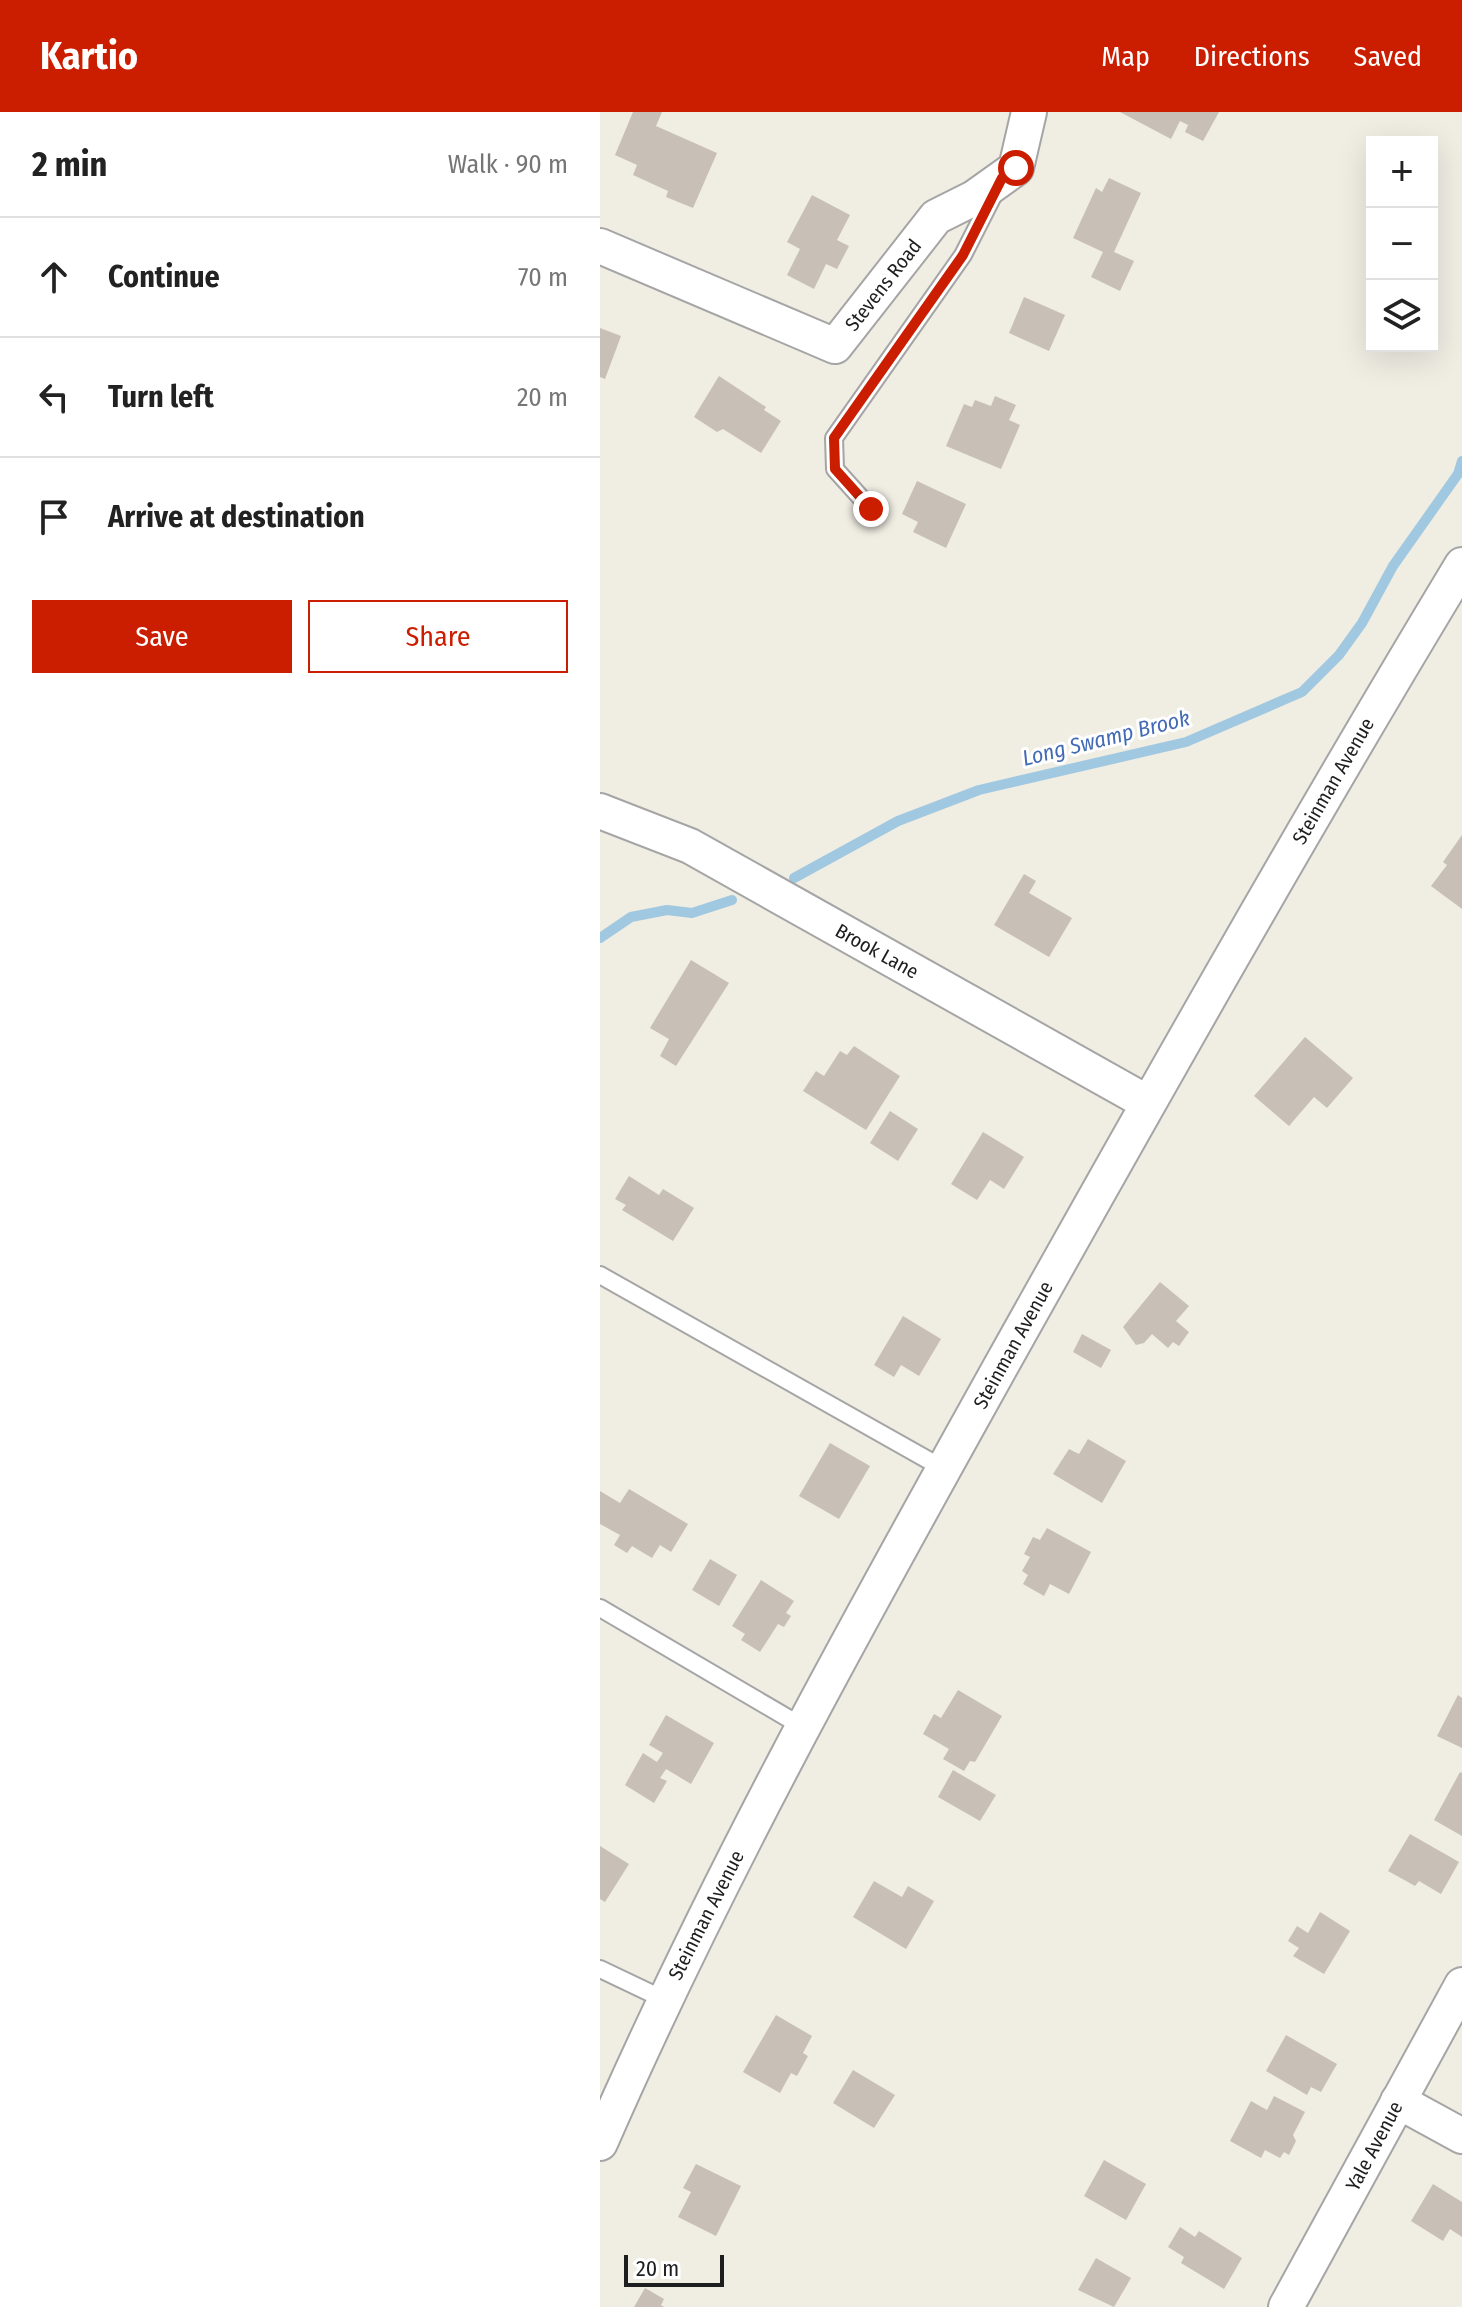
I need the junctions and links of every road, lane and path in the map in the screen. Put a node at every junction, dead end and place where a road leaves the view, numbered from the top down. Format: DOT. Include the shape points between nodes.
graph roads {
  1 [pos="1029,112"];
  2 [pos="1002,178"];
  3 [pos="600,246"];
  4 [pos="871,509"];
  5 [pos="1462,565"];
  6 [pos="600,811"];
  7 [pos="1148,1103"];
  8 [pos="600,1275"];
  9 [pos="944,1469"];
  10 [pos="600,1608"];
  11 [pos="803,1727"];
  12 [pos="600,1969"];
  13 [pos="1462,1985"];
  14 [pos="663,1999"];
  15 [pos="1398,2101"];
  16 [pos="1462,2136"];
  17 [pos="600,2143"];
  18 [pos="1286,2307"];
  1 -- 2 [label="street, Stevens Road" via="1016,168"];
  2 -- 3 [label="street, Stevens Road" via="936,217 835,346"];
  2 -- 4 [label="lane" via="963,255 834,438 835,469"];
  5 -- 7 [label="street, Steinman Avenue"];
  6 -- 7 [label="street, Brook Lane" via="690,846"];
  7 -- 9 [label="street, Steinman Avenue"];
  8 -- 9 [label="lane"];
  9 -- 11 [label="street, Steinman Avenue"];
  10 -- 11 [label="lane"];
  11 -- 14 [label="street, Steinman Avenue"];
  12 -- 14 [label="lane"];
  13 -- 15 [label="street, Yale Avenue"];
  14 -- 17 [label="street, Steinman Avenue"];
  15 -- 16 [label="street"];
  15 -- 18 [label="street, Yale Avenue"];
}
